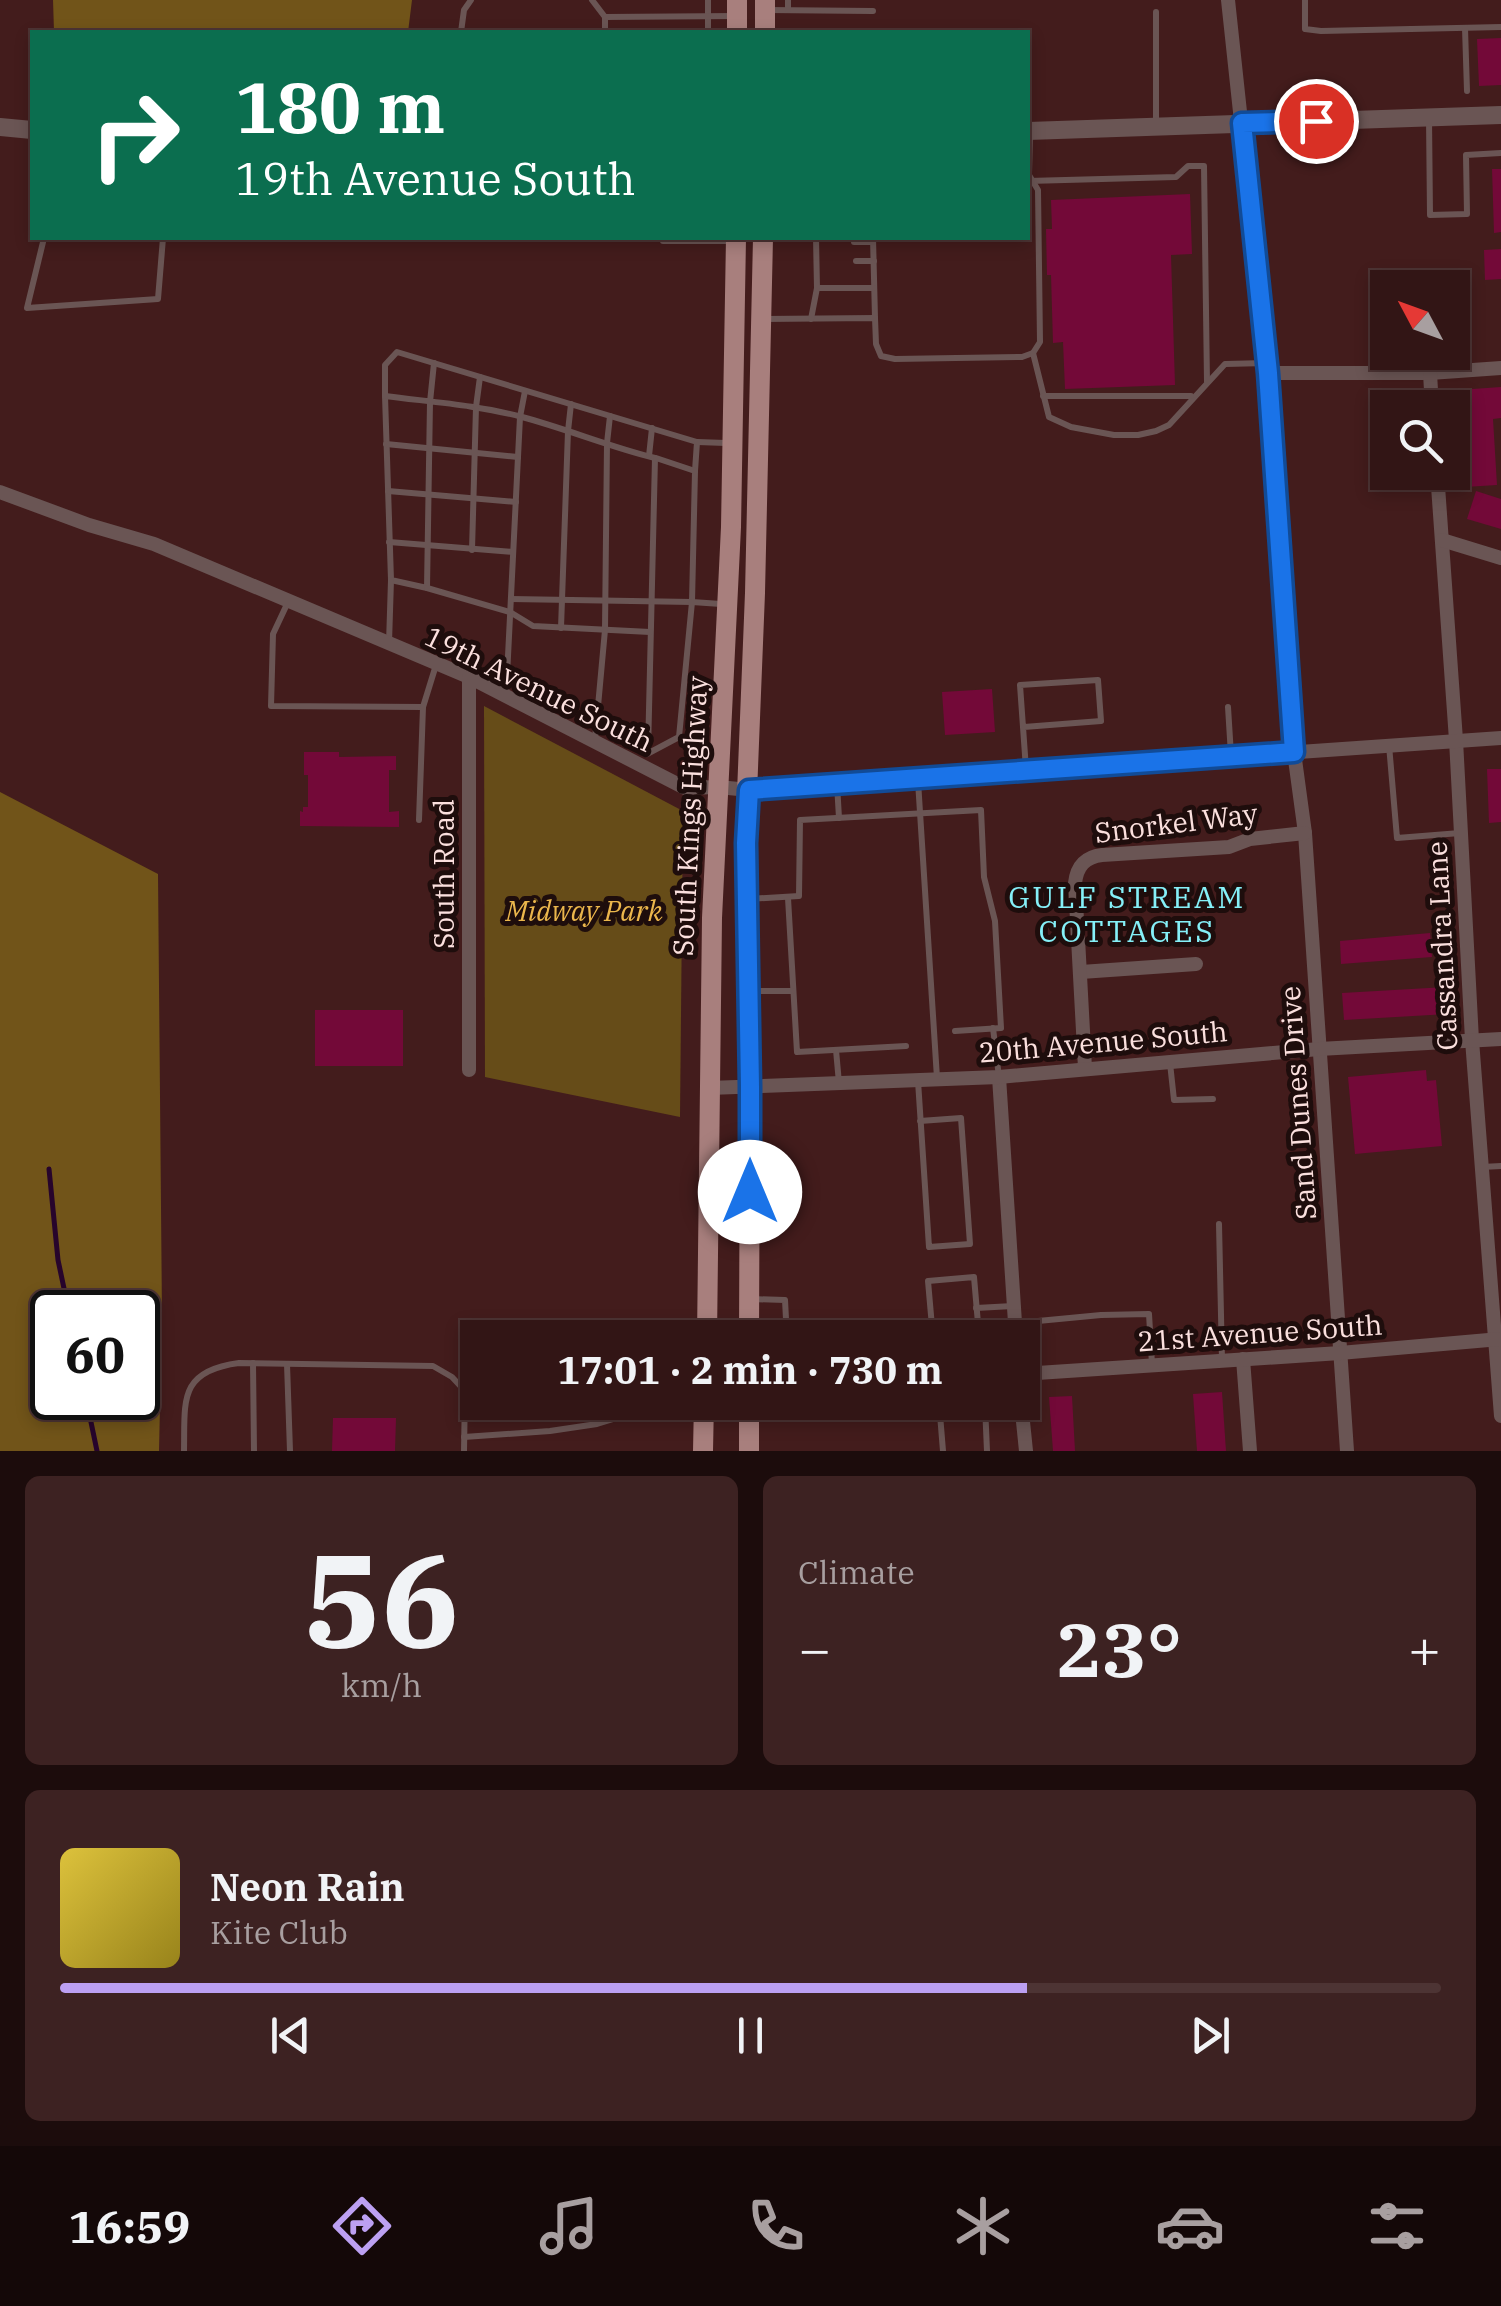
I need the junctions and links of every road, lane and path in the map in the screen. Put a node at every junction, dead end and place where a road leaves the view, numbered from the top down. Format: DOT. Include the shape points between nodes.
graph roads {
  1 [pos="471,0"];
  2 [pos="592,0"];
  3 [pos="708,0"];
  4 [pos="788,0"];
  5 [pos="1228,0"];
  6 [pos="1305,0"];
  7 [pos="765,5"];
  8 [pos="788,10"];
  9 [pos="873,11"];
  10 [pos="1156,12"];
  11 [pos="708,16"];
  12 [pos="737,16"];
  13 [pos="605,17"];
  14 [pos="1501,27"];
  15 [pos="1465,28"];
  16 [pos="461,30"];
  17 [pos="605,30"];
  18 [pos="708,30"];
  19 [pos="1467,91"];
  20 [pos="1501,115"];
  21 [pos="1429,117"];
  22 [pos="1242,123"];
  23 [pos="1156,126"];
  24 [pos="0,127"];
  25 [pos="30,130"];
  26 [pos="1030,131"];
  27 [pos="1501,153"];
  28 [pos="1030,180"];
  29 [pos="44,240"];
  30 [pos="163,240"];
  31 [pos="663,240"];
  32 [pos="688,240"];
  33 [pos="736,240"];
  34 [pos="763,240"];
  35 [pos="816,240"];
  36 [pos="874,240"];
  37 [pos="854,242"];
  38 [pos="828,243"];
  39 [pos="874,261"];
  40 [pos="816,262"];
  41 [pos="830,262"];
  42 [pos="856,262"];
  43 [pos="817,288"];
  44 [pos="874,288"];
  45 [pos="875,318"];
  46 [pos="811,319"];
  47 [pos="762,320"];
  48 [pos="1034,353"];
  49 [pos="434,364"];
  50 [pos="1267,368"];
  51 [pos="1501,368"];
  52 [pos="1430,372"];
  53 [pos="480,377"];
  54 [pos="1207,382"];
  55 [pos="524,390"];
  56 [pos="1431,390"];
  57 [pos="385,396"];
  58 [pos="1043,396"];
  59 [pos="1193,396"];
  60 [pos="430,402"];
  61 [pos="571,404"];
  62 [pos="476,408"];
  63 [pos="520,416"];
  64 [pos="610,416"];
  65 [pos="652,428"];
  66 [pos="568,431"];
  67 [pos="698,442"];
  68 [pos="607,443"];
  69 [pos="386,444"];
  70 [pos="732,444"];
  71 [pos="429,448"];
  72 [pos="474,452"];
  73 [pos="518,457"];
  74 [pos="652,457"];
  75 [pos="695,471"];
  76 [pos="1438,490"];
  77 [pos="388,491"];
  78 [pos="0,492"];
  79 [pos="428,495"];
  80 [pos="473,499"];
  81 [pos="516,502"];
  82 [pos="1442,540"];
  83 [pos="389,542"];
  84 [pos="428,547"];
  85 [pos="472,550"];
  86 [pos="513,552"];
  87 [pos="1501,558"];
  88 [pos="390,580"];
  89 [pos="428,588"];
  90 [pos="511,599"];
  91 [pos="562,600"];
  92 [pos="606,600"];
  93 [pos="289,601"];
  94 [pos="651,601"];
  95 [pos="692,602"];
  96 [pos="727,604"];
  97 [pos="510,612"];
  98 [pos="561,628"];
  99 [pos="605,630"];
  100 [pos="650,632"];
  101 [pos="390,644"];
  102 [pos="436,664"];
  103 [pos="469,678"];
  104 [pos="506,697"];
  105 [pos="1228,706"];
  106 [pos="422,707"];
  107 [pos="1024,727"];
  108 [pos="1501,738"];
  109 [pos="1456,740"];
  110 [pos="595,743"];
  111 [pos="1389,745"];
  112 [pos="648,752"];
  113 [pos="1294,752"];
  114 [pos="1231,756"];
  115 [pos="640,766"];
  116 [pos="1026,770"];
  117 [pos="918,778"];
  118 [pos="837,784"];
  119 [pos="718,787"];
  120 [pos="749,790"];
  121 [pos="920,813"];
  122 [pos="839,818"];
  123 [pos="418,820"];
  124 [pos="1305,833"];
  125 [pos="1461,833"];
  126 [pos="788,898"];
  127 [pos="747,899"];
  128 [pos="1196,964"];
  129 [pos="1082,972"];
  130 [pos="748,991"];
  131 [pos="793,991"];
  132 [pos="992,1028"];
  133 [pos="955,1031"];
  134 [pos="1501,1039"];
  135 [pos="1472,1040"];
  136 [pos="906,1046"];
  137 [pos="1319,1049"];
  138 [pos="836,1050"];
  139 [pos="1170,1062"];
  140 [pos="1085,1068"];
  141 [pos="469,1070"];
  142 [pos="999,1076"];
  143 [pos="937,1079"];
  144 [pos="918,1080"];
  145 [pos="839,1083"];
  146 [pos="750,1086"];
  147 [pos="709,1088"];
  148 [pos="1213,1098"];
  149 [pos="920,1121"];
  150 [pos="1501,1166"];
  151 [pos="1482,1167"];
  152 [pos="1219,1224"];
  153 [pos="750,1299"];
  154 [pos="1013,1306"];
  155 [pos="976,1308"];
  156 [pos="706,1320"];
  157 [pos="749,1320"];
  158 [pos="786,1320"];
  159 [pos="931,1320"];
  160 [pos="977,1320"];
  161 [pos="1014,1320"];
  162 [pos="1040,1326"];
  163 [pos="1498,1339"];
  164 [pos="1340,1353"];
  165 [pos="1243,1360"];
  166 [pos="1222,1361"];
  167 [pos="254,1363"];
  168 [pos="287,1364"];
  169 [pos="1152,1365"];
  170 [pos="1040,1373"];
  171 [pos="1501,1416"];
  172 [pos="609,1420"];
  173 [pos="704,1420"];
  174 [pos="749,1420"];
  175 [pos="941,1420"];
  176 [pos="986,1420"];
  177 [pos="1022,1420"];
  178 [pos="464,1437"];
  179 [pos="184,1451"];
  180 [pos="254,1451"];
  181 [pos="290,1451"];
  182 [pos="464,1451"];
  183 [pos="703,1451"];
  184 [pos="748,1451"];
  185 [pos="943,1451"];
  186 [pos="987,1451"];
  187 [pos="1026,1451"];
  188 [pos="1250,1451"];
  189 [pos="1347,1451"];
  1 -- 16 [label="lane"];
  2 -- 13 [label="lane"];
  3 -- 11 [label="lane"];
  4 -- 8 [label="lane"];
  5 -- 22 [label="street, Sand Dunes Drive"];
  6 -- 15 [label="lane" via="1305,29"];
  7 -- 8 [label="lane"];
  8 -- 9 [label="lane"];
  10 -- 23 [label="lane"];
  11 -- 12 [label="lane"];
  11 -- 13 [label="lane"];
  11 -- 18 [label="lane"];
  13 -- 17 [label="lane"];
  14 -- 15 [label="lane"];
  15 -- 19 [label="lane"];
  20 -- 21 [label="street"];
  21 -- 22 [label="street"];
  21 -- 27 [label="lane" via="1430,215 1467,214 1466,156"];
  22 -- 23 [label="street"];
  22 -- 50 [label="street, Sand Dunes Drive"];
  23 -- 26 [label="street"];
  24 -- 25 [label="street"];
  28 -- 48 [label="lane" via="1038,190 1040,342"];
  28 -- 54 [label="lane" via="1176,177 1188,166 1204,166"];
  29 -- 30 [label="lane" via="27,308 158,299"];
  31 -- 32 [label="lane"];
  33 -- 70 [label="main road, South Kings Highway"];
  34 -- 47 [label="main road, South Kings Highway"];
  35 -- 38 [label="lane"];
  35 -- 40 [label="lane"];
  36 -- 37 [label="lane"];
  36 -- 39 [label="lane"];
  39 -- 42 [label="lane"];
  39 -- 44 [label="lane"];
  40 -- 41 [label="lane"];
  40 -- 43 [label="lane"];
  43 -- 44 [label="lane"];
  43 -- 46 [label="lane"];
  44 -- 45 [label="lane"];
  45 -- 46 [label="lane"];
  45 -- 48 [label="lane" via="881,356 894,359"];
  46 -- 47 [label="lane"];
  47 -- 120 [label="main road, South Kings Highway"];
  48 -- 58 [label="lane"];
  49 -- 53 [label="lane"];
  49 -- 57 [label="lane" via="397,352 385,365"];
  49 -- 60 [label="lane"];
  50 -- 52 [label="street"];
  50 -- 54 [label="lane" via="1225,364"];
  50 -- 113 [label="street, Sand Dunes Drive"];
  51 -- 52 [label="street"];
  52 -- 56 [label="street"];
  53 -- 55 [label="lane"];
  53 -- 62 [label="lane"];
  54 -- 59 [label="lane"];
  55 -- 61 [label="lane"];
  55 -- 63 [label="lane"];
  57 -- 60 [label="lane"];
  57 -- 69 [label="lane"];
  58 -- 59 [label="lane"];
  58 -- 59 [label="lane" via="1049,417 1072,427 1138,435 1169,425"];
  60 -- 62 [label="lane"];
  60 -- 71 [label="lane"];
  61 -- 64 [label="lane"];
  61 -- 66 [label="lane"];
  62 -- 63 [label="lane"];
  62 -- 72 [label="lane"];
  63 -- 66 [label="lane"];
  63 -- 73 [label="lane"];
  64 -- 65 [label="lane"];
  64 -- 68 [label="lane"];
  65 -- 67 [label="lane"];
  65 -- 74 [label="lane"];
  66 -- 68 [label="lane"];
  66 -- 91 [label="lane"];
  67 -- 70 [label="lane"];
  67 -- 75 [label="lane"];
  68 -- 74 [label="lane"];
  68 -- 92 [label="lane"];
  69 -- 71 [label="lane"];
  69 -- 77 [label="lane"];
  70 -- 96 [label="main road, South Kings Highway"];
  71 -- 72 [label="lane"];
  71 -- 79 [label="lane"];
  72 -- 73 [label="lane"];
  72 -- 80 [label="lane"];
  73 -- 81 [label="lane"];
  74 -- 75 [label="lane"];
  74 -- 94 [label="lane"];
  75 -- 95 [label="lane"];
  76 -- 82 [label="street, Cassandra Lane"];
  77 -- 79 [label="lane"];
  77 -- 83 [label="lane"];
  78 -- 93 [label="street, 19th Avenue South" via="154,544"];
  79 -- 80 [label="lane"];
  79 -- 84 [label="lane"];
  80 -- 81 [label="lane"];
  80 -- 85 [label="lane"];
  81 -- 86 [label="lane"];
  82 -- 87 [label="street"];
  82 -- 109 [label="street, Cassandra Lane"];
  83 -- 84 [label="lane"];
  83 -- 88 [label="lane"];
  84 -- 85 [label="lane"];
  84 -- 89 [label="lane"];
  85 -- 86 [label="lane"];
  86 -- 90 [label="lane"];
  88 -- 89 [label="lane"];
  88 -- 101 [label="lane"];
  89 -- 97 [label="lane"];
  90 -- 91 [label="lane"];
  90 -- 97 [label="lane"];
  91 -- 92 [label="lane"];
  91 -- 98 [label="lane"];
  92 -- 94 [label="lane"];
  92 -- 99 [label="lane"];
  93 -- 101 [label="street, 19th Avenue South"];
  93 -- 106 [label="lane" via="273,634 271,706"];
  94 -- 95 [label="lane"];
  94 -- 100 [label="lane"];
  95 -- 96 [label="lane"];
  95 -- 112 [label="lane" via="679,737"];
  96 -- 119 [label="main road, South Kings Highway"];
  97 -- 98 [label="lane" via="533,626"];
  97 -- 104 [label="lane"];
  98 -- 99 [label="lane"];
  99 -- 100 [label="lane"];
  99 -- 110 [label="lane"];
  100 -- 112 [label="lane"];
  101 -- 102 [label="street, 19th Avenue South"];
  102 -- 103 [label="street, 19th Avenue South"];
  102 -- 106 [label="lane"];
  103 -- 104 [label="street, 19th Avenue South"];
  103 -- 141 [label="street, South Road"];
  104 -- 110 [label="street, 19th Avenue South"];
  105 -- 114 [label="lane"];
  106 -- 123 [label="lane"];
  107 -- 107 [label="lane" via="1020,686 1098,680 1101,721"];
  107 -- 116 [label="lane"];
  108 -- 109 [label="street, 19th Avenue South"];
  109 -- 111 [label="street, 19th Avenue South"];
  109 -- 125 [label="street, Cassandra Lane"];
  110 -- 115 [label="street, 19th Avenue South"];
  111 -- 113 [label="street, 19th Avenue South"];
  111 -- 125 [label="lane" via="1397,838"];
  112 -- 115 [label="lane"];
  113 -- 114 [label="street, 19th Avenue South"];
  113 -- 124 [label="street, Sand Dunes Drive"];
  114 -- 116 [label="street, 19th Avenue South"];
  115 -- 119 [label="street, 19th Avenue South" via="685,788"];
  116 -- 117 [label="street, 19th Avenue South"];
  117 -- 118 [label="street, 19th Avenue South"];
  117 -- 121 [label="lane"];
  118 -- 120 [label="street, 19th Avenue South"];
  118 -- 122 [label="lane"];
  119 -- 120 [label="street, 19th Avenue South"];
  119 -- 147 [label="main road, South Kings Highway"];
  120 -- 127 [label="main road, South Kings Highway"];
  121 -- 122 [label="lane"];
  121 -- 132 [label="lane" via="981,810 1001,1028"];
  121 -- 143 [label="lane"];
  122 -- 126 [label="lane" via="800,820 799,896"];
  124 -- 129 [label="street, Snorkel Way" via="1230,847 1088,858 1075,883"];
  124 -- 137 [label="street, Sand Dunes Drive"];
  125 -- 135 [label="street, Cassandra Lane"];
  126 -- 127 [label="lane"];
  126 -- 131 [label="lane"];
  127 -- 130 [label="main road, South Kings Highway"];
  128 -- 129 [label="street"];
  129 -- 140 [label="street, Snorkel Way"];
  130 -- 131 [label="lane"];
  130 -- 146 [label="main road, South Kings Highway"];
  131 -- 138 [label="lane" via="797,1052"];
  132 -- 133 [label="lane"];
  132 -- 142 [label="lane"];
  134 -- 135 [label="street, 20th Avenue South"];
  135 -- 137 [label="street, 20th Avenue South"];
  135 -- 151 [label="street, Cassandra Lane"];
  136 -- 138 [label="lane"];
  137 -- 139 [label="street, 20th Avenue South"];
  137 -- 164 [label="street, Sand Dunes Drive"];
  138 -- 145 [label="lane"];
  139 -- 140 [label="street, 20th Avenue South"];
  139 -- 148 [label="lane" via="1174,1100"];
  140 -- 142 [label="street, 20th Avenue South"];
  142 -- 143 [label="street, 20th Avenue South"];
  142 -- 154 [label="street"];
  143 -- 144 [label="street, 20th Avenue South"];
  144 -- 145 [label="street, 20th Avenue South"];
  144 -- 149 [label="lane"];
  145 -- 146 [label="street, 20th Avenue South"];
  146 -- 147 [label="street, 20th Avenue South"];
  146 -- 153 [label="main road, South Kings Highway"];
  147 -- 156 [label="main road, South Kings Highway"];
  149 -- 149 [label="lane" via="961,1118 970,1244 929,1247"];
  150 -- 151 [label="lane"];
  151 -- 163 [label="street, Cassandra Lane"];
  152 -- 166 [label="lane"];
  153 -- 157 [label="main road, South Kings Highway"];
  153 -- 158 [label="lane" via="785,1300"];
  154 -- 155 [label="lane"];
  154 -- 161 [label="street"];
  155 -- 159 [label="lane" via="974,1277 928,1281"];
  155 -- 160 [label="lane"];
  162 -- 169 [label="lane" via="1149,1314"];
  163 -- 164 [label="street, 21st Avenue South"];
  163 -- 171 [label="street, Cassandra Lane"];
  164 -- 165 [label="street, 21st Avenue South"];
  164 -- 189 [label="street, Sand Dunes Drive"];
  165 -- 166 [label="street, 21st Avenue South"];
  165 -- 188 [label="street"];
  166 -- 169 [label="street, 21st Avenue South"];
  167 -- 168 [label="lane"];
  167 -- 179 [label="lane" via="217,1366 199,1376 184,1398"];
  167 -- 180 [label="lane"];
  168 -- 178 [label="lane" via="433,1366 466,1391"];
  168 -- 181 [label="lane"];
  169 -- 170 [label="street, 21st Avenue South"];
  172 -- 178 [label="lane"];
  173 -- 183 [label="main road"];
  174 -- 184 [label="main road"];
  175 -- 185 [label="lane"];
  176 -- 186 [label="lane"];
  177 -- 187 [label="street"];
  178 -- 182 [label="lane"];
}
